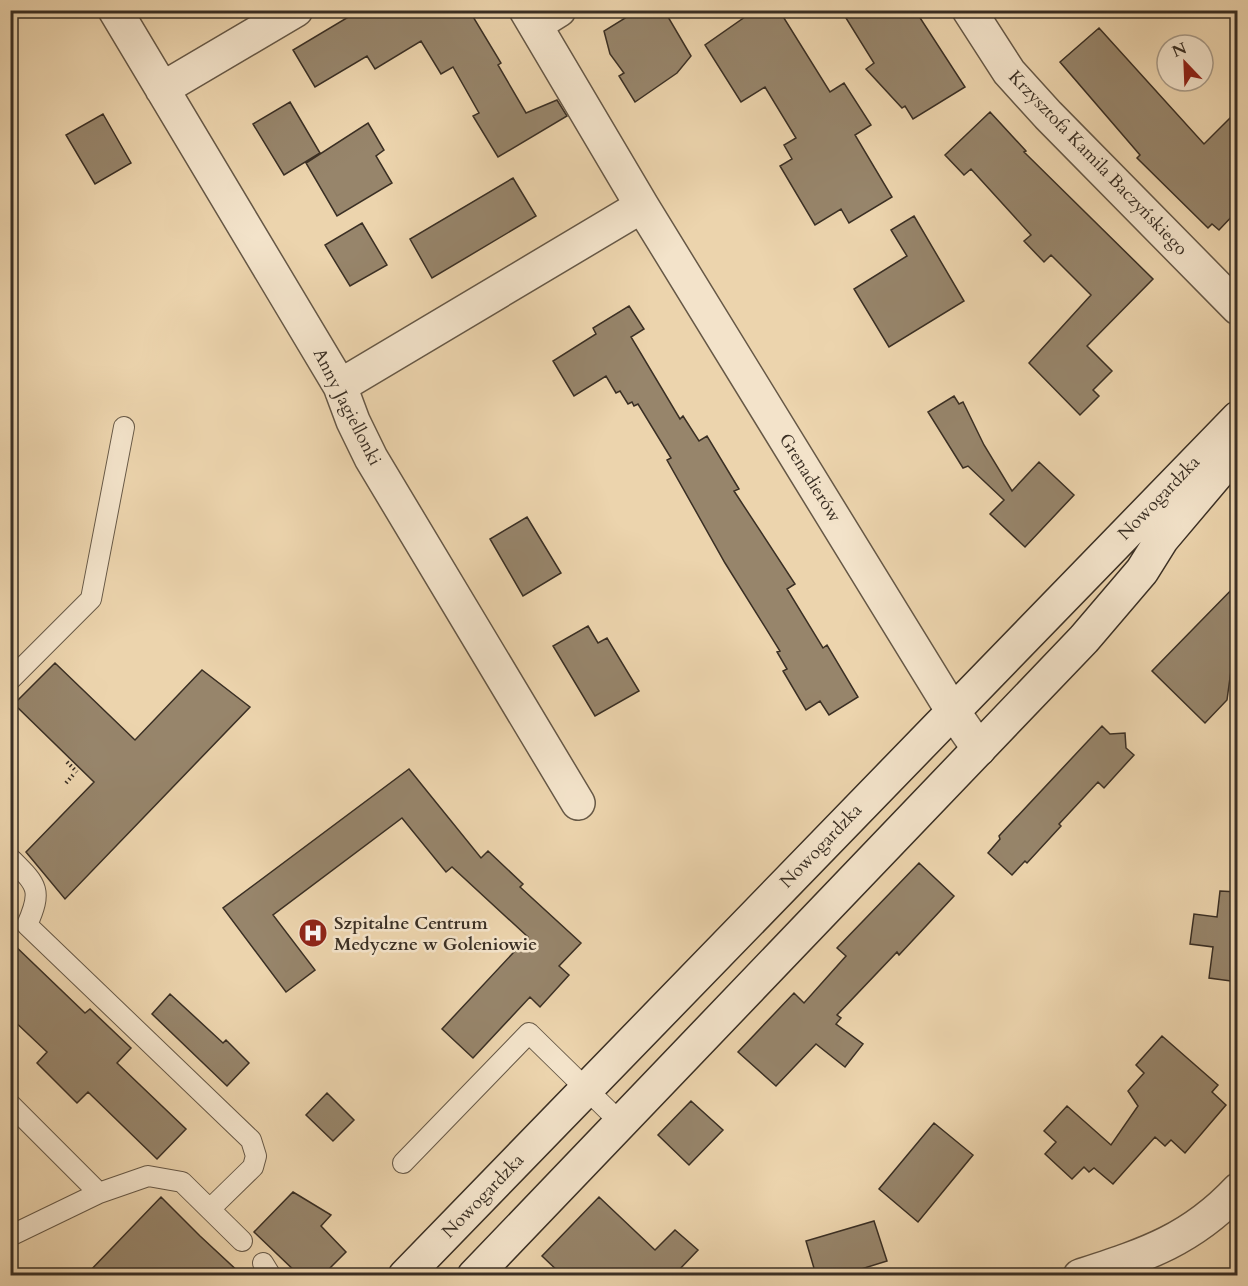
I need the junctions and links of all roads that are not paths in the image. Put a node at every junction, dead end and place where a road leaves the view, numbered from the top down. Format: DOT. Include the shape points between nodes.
graph roads {
  1 [pos="115,10"];
  2 [pos="296,10"];
  3 [pos="969,10"];
  4 [pos="540,16"];
  5 [pos="162,89"];
  6 [pos="642,206"];
  7 [pos="1238,308"];
  8 [pos="340,386"];
  9 [pos="1238,418"];
  10 [pos="124,427"];
  11 [pos="1229,455"];
  12 [pos="10,680"];
  13 [pos="952,710"];
  14 [pos="979,749"];
  15 [pos="578,803"];
  16 [pos="10,858"];
  17 [pos="586,1089"];
  18 [pos="10,1104"];
  19 [pos="620,1122"];
  20 [pos="404,1163"];
  21 [pos="1238,1190"];
  22 [pos="99,1193"];
  23 [pos="210,1209"];
  24 [pos="10,1236"];
  25 [pos="242,1241"];
  26 [pos="485,1272"];
  27 [pos="405,1275"];
  28 [pos="1080,1275"];
  1 -- 5 [label="street, Anny Jagiellonki"];
  2 -- 5 [label="street"];
  3 -- 7 [label="street, Krzysztofa Kamila Baczyńskiego" via="1008,72"];
  4 -- 6 [label="street, Grenadierów"];
  5 -- 8 [label="street, Anny Jagiellonki"];
  6 -- 8 [label="street"];
  6 -- 13 [label="street, Grenadierów"];
  8 -- 15 [label="street, Anny Jagiellonki" via="372,458"];
  9 -- 11 [label="street, Nowogardzka"];
  10 -- 12 [label="lane" via="91,599"];
  11 -- 13 [label="street, Nowogardzka"];
  11 -- 14 [label="street, Nowogardzka" via="1162,539 1142,571 1084,639"];
  13 -- 14 [label="street, Grenadierów"];
  13 -- 17 [label="street, Nowogardzka"];
  14 -- 19 [label="street, Nowogardzka"];
  16 -- 23 [label="lane" via="33,881 37,902 27,925 251,1140 256,1156 253,1167"];
  17 -- 19 [label="lane"];
  17 -- 20 [label="lane" via="529,1033"];
  17 -- 27 [label="street, Nowogardzka"];
  18 -- 22 [label="lane"];
  19 -- 26 [label="street, Nowogardzka"];
  21 -- 28 [label="street" via="1193,1231 1158,1249"];
  22 -- 23 [label="lane" via="148,1176 182,1182"];
  22 -- 24 [label="lane"];
  23 -- 25 [label="lane"];
}
